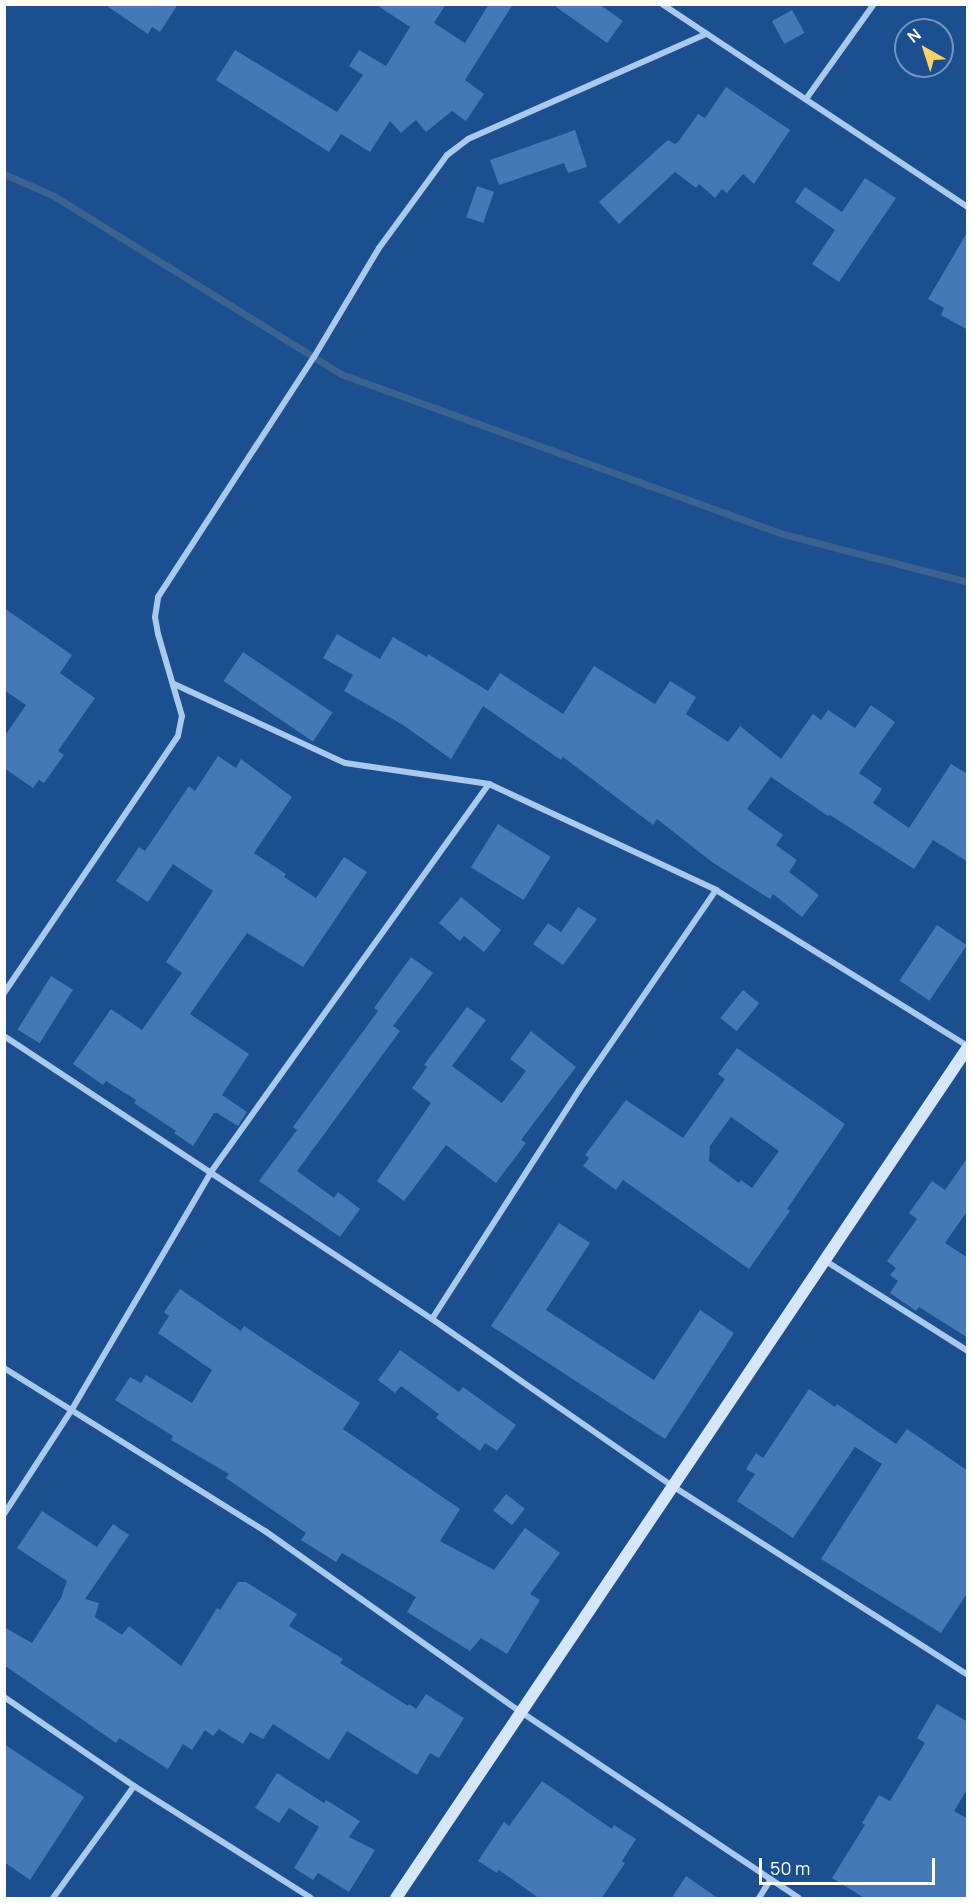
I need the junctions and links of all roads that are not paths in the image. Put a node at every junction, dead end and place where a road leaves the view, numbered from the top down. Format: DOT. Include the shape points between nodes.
graph roads {
  1 [pos="662,4"];
  2 [pos="874,4"];
  3 [pos="706,34"];
  4 [pos="806,99"];
  5 [pos="968,207"];
  6 [pos="174,684"];
  7 [pos="489,784"];
  8 [pos="716,890"];
  9 [pos="4,993"];
  10 [pos="4,1036"];
  11 [pos="968,1047"];
  12 [pos="210,1172"];
  13 [pos="824,1260"];
  14 [pos="432,1319"];
  15 [pos="968,1351"];
  16 [pos="4,1368"];
  17 [pos="71,1412"];
  18 [pos="674,1487"];
  19 [pos="4,1514"];
  20 [pos="968,1675"];
  21 [pos="4,1696"];
  22 [pos="521,1712"];
  23 [pos="134,1786"];
  24 [pos="771,1879"];
  25 [pos="53,1899"];
  26 [pos="311,1899"];
  27 [pos="396,1899"];
  28 [pos="759,1899"];
  29 [pos="799,1899"];
  1 -- 3 [label="street"];
  2 -- 4 [label="street"];
  3 -- 4 [label="street"];
  3 -- 6 [label="street" via="468,139 447,155 379,248 314,357 158,597 158,634"];
  4 -- 5 [label="street"];
  6 -- 7 [label="street" via="345,763"];
  6 -- 9 [label="street" via="182,716 178,736"];
  7 -- 8 [label="street"];
  7 -- 12 [label="street"];
  8 -- 11 [label="street"];
  8 -- 14 [label="street" via="579,1090"];
  10 -- 12 [label="street"];
  11 -- 13 [label="street"];
  12 -- 14 [label="street"];
  12 -- 17 [label="street"];
  13 -- 15 [label="street"];
  13 -- 18 [label="street"];
  14 -- 18 [label="street"];
  16 -- 17 [label="street"];
  17 -- 19 [label="street"];
  17 -- 22 [label="street" via="265,1531"];
  18 -- 20 [label="street"];
  18 -- 22 [label="street"];
  21 -- 23 [label="street"];
  22 -- 24 [label="street"];
  22 -- 27 [label="street"];
  23 -- 25 [label="street"];
  23 -- 26 [label="street"];
  24 -- 28 [label="street"];
  24 -- 29 [label="street"];
}
